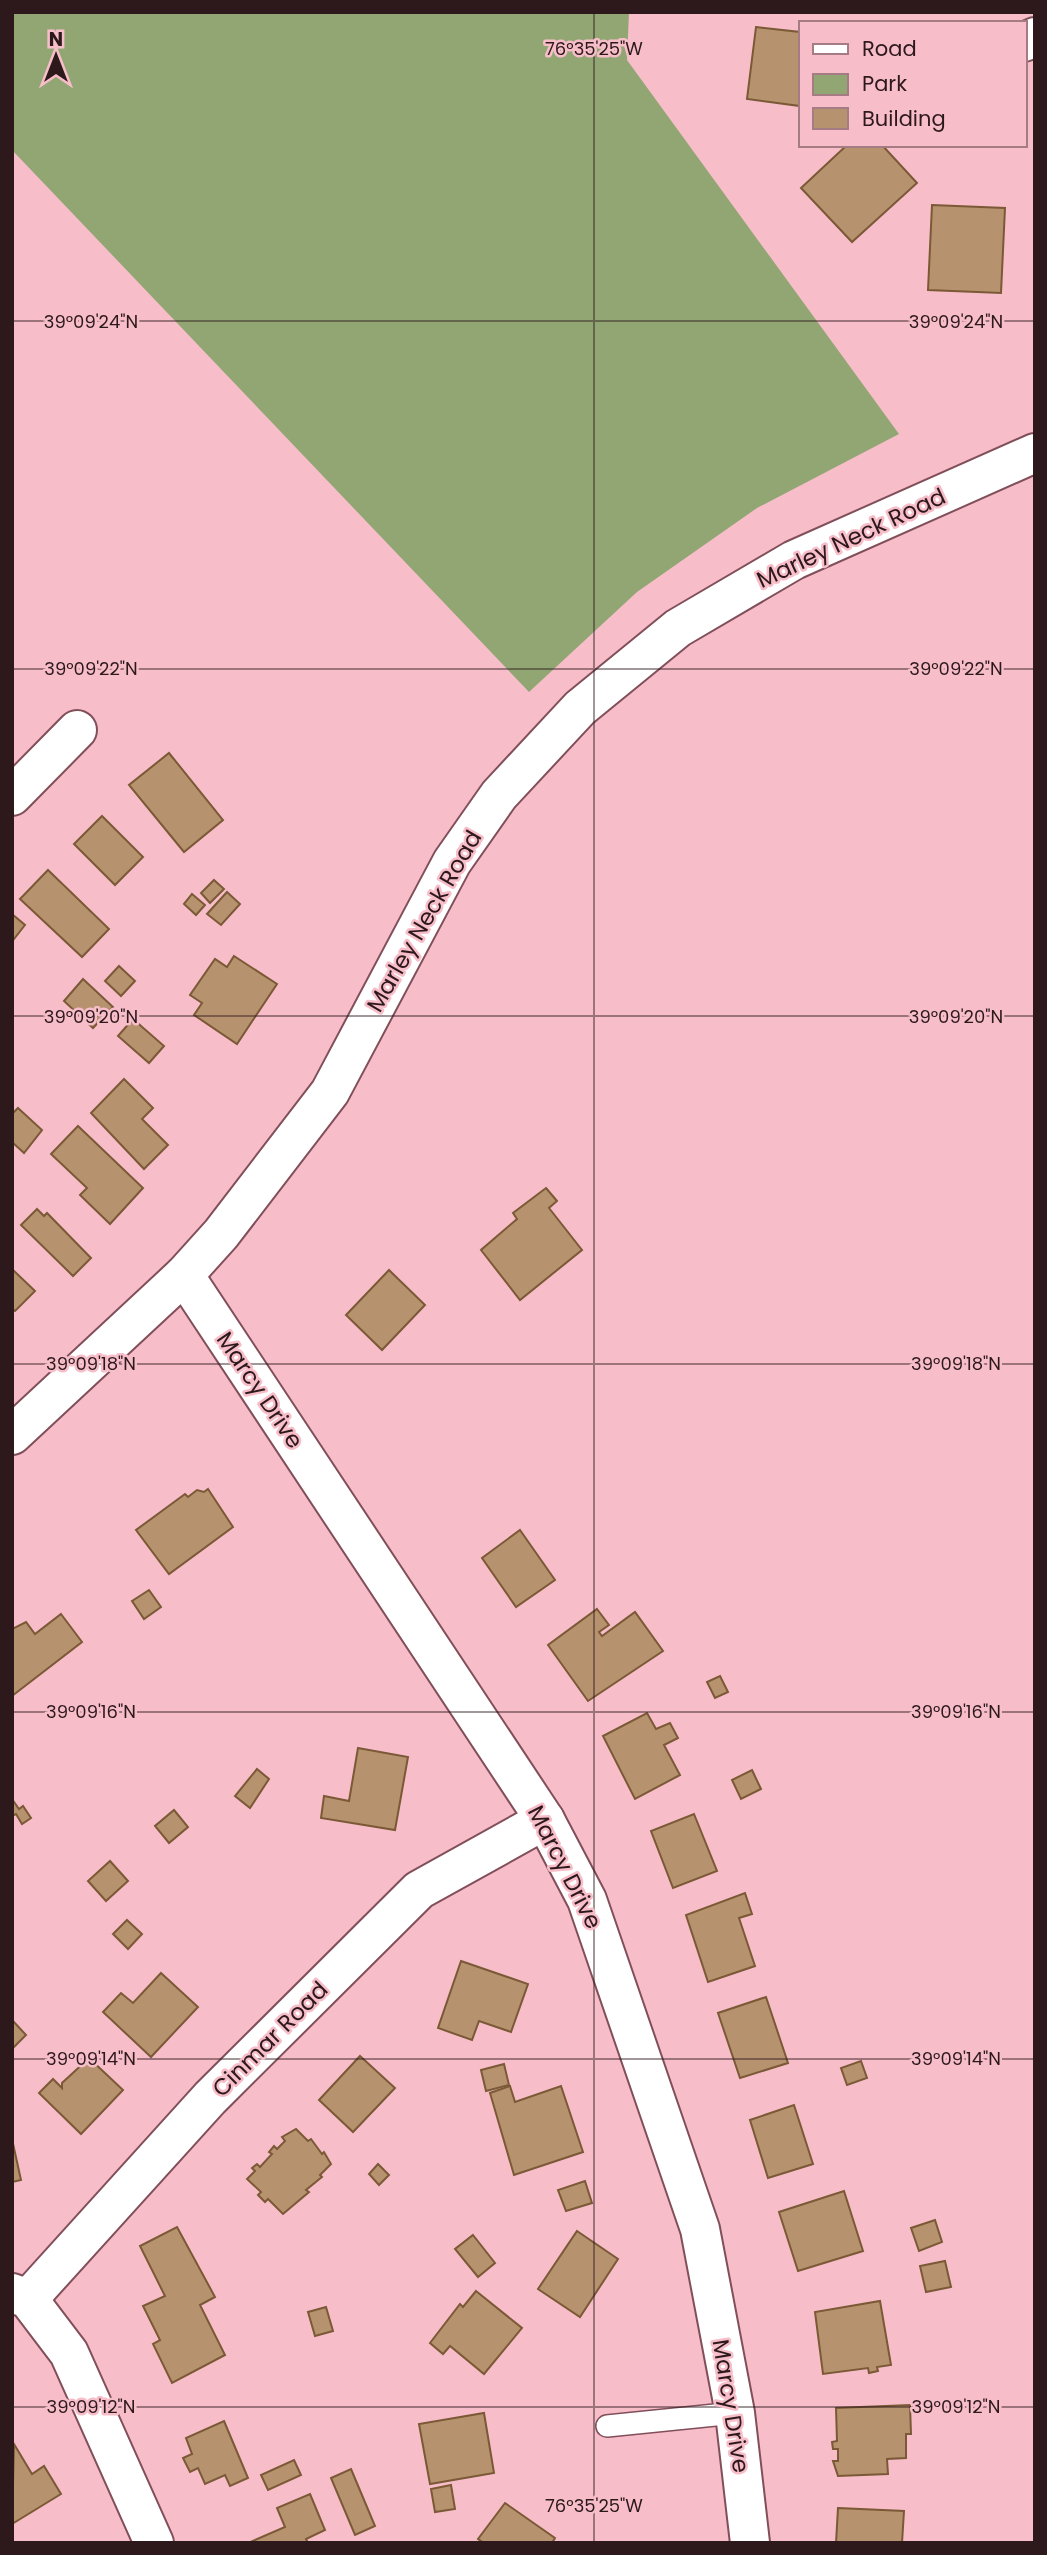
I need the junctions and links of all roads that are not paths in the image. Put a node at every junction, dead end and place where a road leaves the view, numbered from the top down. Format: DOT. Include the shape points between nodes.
graph roads {
  1 [pos="1035,453"];
  2 [pos="76,730"];
  3 [pos="12,796"];
  4 [pos="184,1275"];
  5 [pos="12,1435"];
  6 [pos="545,1820"];
  7 [pos="20,2296"];
  8 [pos="735,2413"];
  9 [pos="607,2426"];
  10 [pos="154,2543"];
  11 [pos="750,2543"];
  1 -- 4 [label="street, Marley Neck Road" via="794,559 678,628 580,708 499,795 452,862 330,1092"];
  2 -- 3 [label="street"];
  4 -- 5 [label="street, Marley Neck Road"];
  4 -- 6 [label="street, Marcy Drive"];
  6 -- 7 [label="street, Cinmar Road" via="419,1890"];
  6 -- 8 [label="street, Marcy Drive" via="587,1900 700,2229"];
  7 -- 10 [label="street" via="69,2353"];
  8 -- 9 [label="lane"];
  8 -- 11 [label="street, Marcy Drive"];
}
